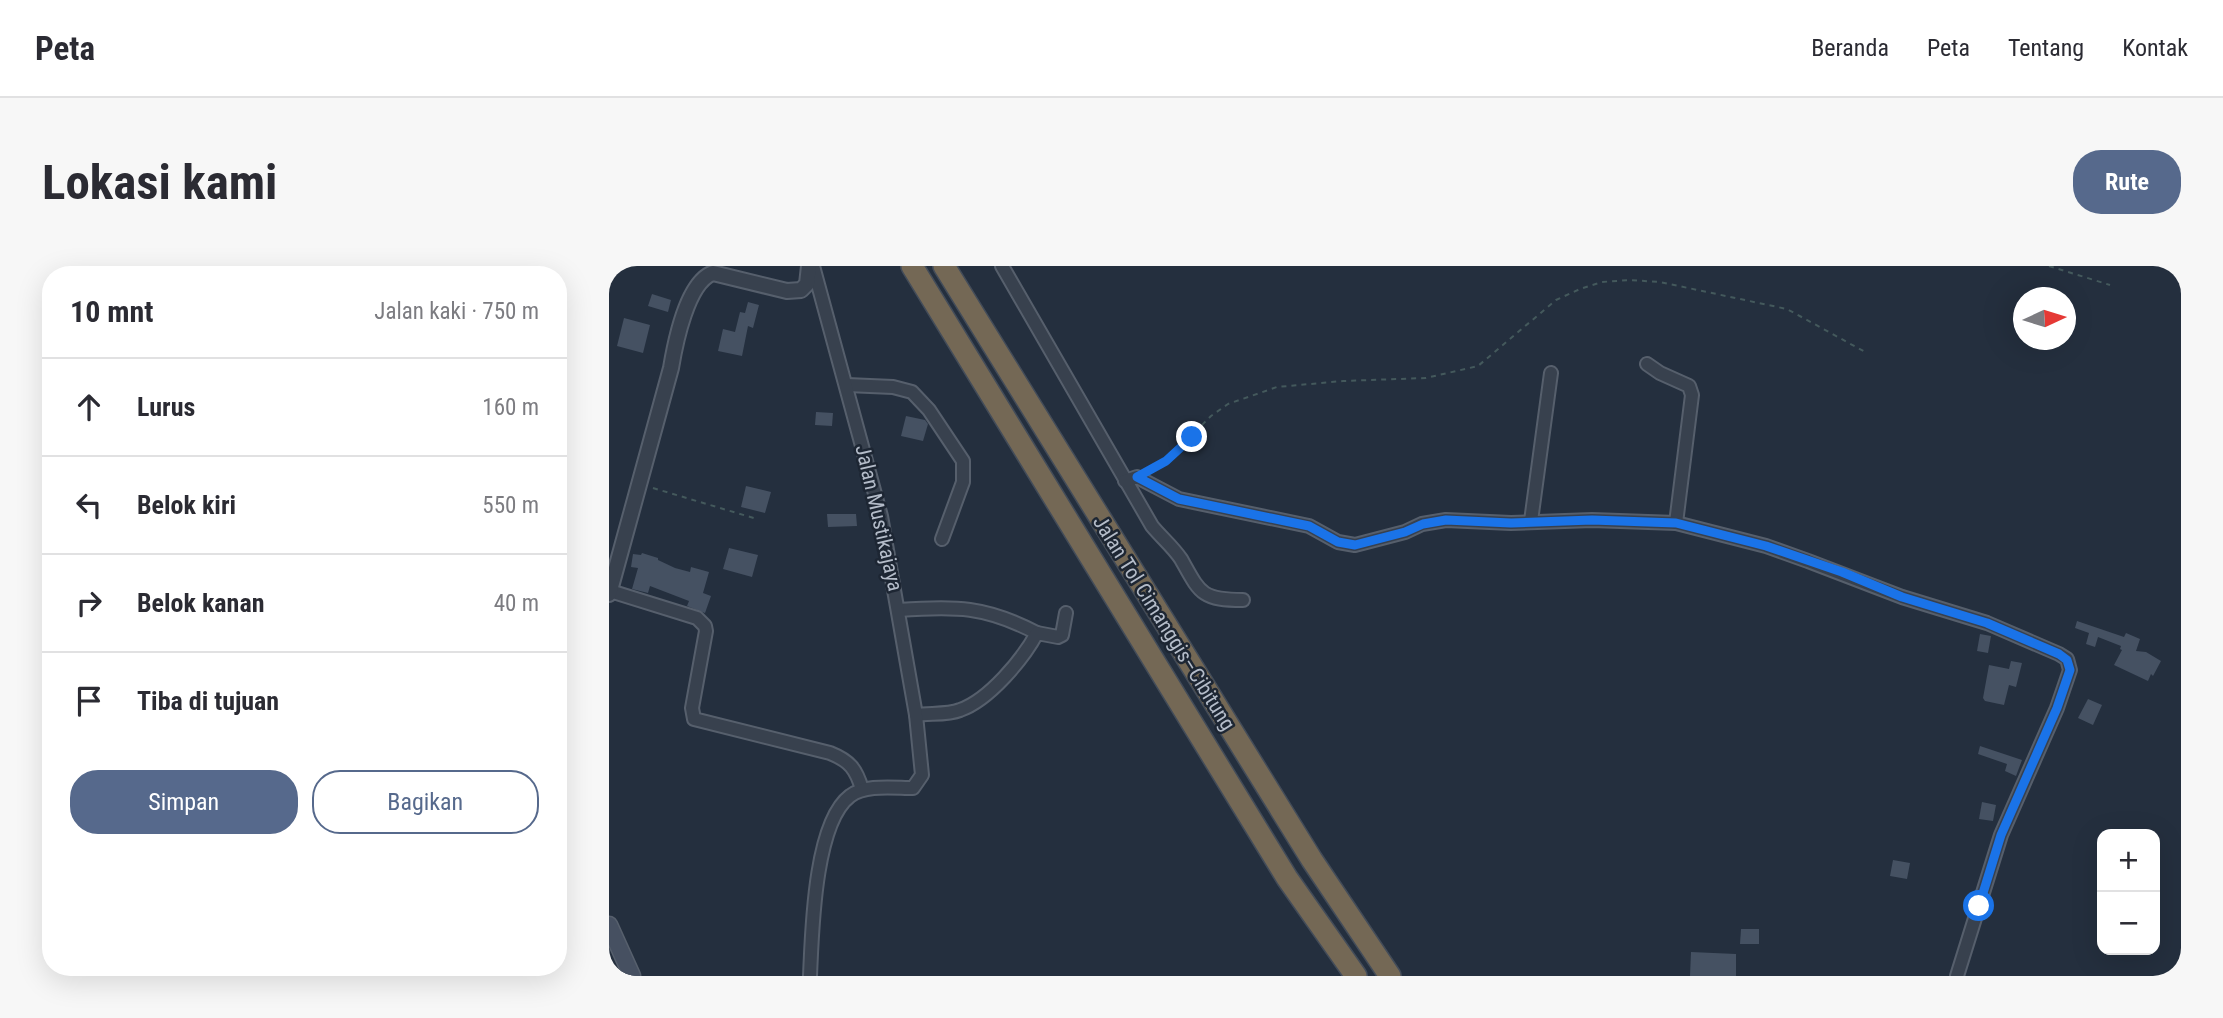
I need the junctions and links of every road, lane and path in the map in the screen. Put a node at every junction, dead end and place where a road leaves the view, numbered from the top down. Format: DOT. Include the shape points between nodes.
graph roads {
  1 [pos="811,266"];
  2 [pos="912,266"];
  3 [pos="944,266"];
  4 [pos="1002,266"];
  5 [pos="2049,266"];
  6 [pos="2110,285"];
  7 [pos="1867,353"];
  8 [pos="1647,364"];
  9 [pos="1551,373"];
  10 [pos="847,385"];
  11 [pos="1131,479"];
  12 [pos="639,484"];
  13 [pos="757,519"];
  14 [pos="1531,521"];
  15 [pos="1676,523"];
  16 [pos="942,539"];
  17 [pos="609,593"];
  18 [pos="1243,600"];
  19 [pos="899,610"];
  20 [pos="1066,613"];
  21 [pos="1037,633"];
  22 [pos="916,715"];
  23 [pos="862,789"];
  24 [pos="609,925"];
  25 [pos="632,976"];
  26 [pos="810,976"];
  27 [pos="1356,976"];
  28 [pos="1390,976"];
  29 [pos="1957,976"];
  1 -- 10 [label="street, Jalan Mustikajaya"];
  1 -- 12 [label="street" via="801,290 787,291 720,273 703,280 676,334"];
  2 -- 27 [label="highway, Jalan Tol Cimanggis–Cibitung" via="1287,878"];
  3 -- 28 [label="highway, Jalan Tol Cimanggis–Cibitung" via="1312,860"];
  4 -- 11 [label="street"];
  5 -- 6 [label="path"];
  7 -- 11 [label="path" via="1787,309 1660,282 1602,282 1556,300 1478,366 1426,378 1277,387 1228,404 1166,461"];
  8 -- 15 [label="street" via="1689,386 1692,395"];
  9 -- 14 [label="street"];
  10 -- 16 [label="street" via="912,392 963,461 963,482"];
  10 -- 19 [label="street, Jalan Mustikajaya" via="881,516"];
  11 -- 14 [label="street" via="1179,499 1309,526 1338,542 1355,545 1433,521"];
  11 -- 18 [label="street" via="1152,526 1203,593"];
  12 -- 13 [label="path"];
  12 -- 17 [label="street"];
  14 -- 15 [label="street"];
  15 -- 29 [label="street" via="1842,572 1902,597 1987,623 2067,660 2070,670 2057,708 2001,835"];
  17 -- 23 [label="street" via="697,618 705,626 694,719 846,759"];
  19 -- 21 [label="street" via="949,607 984,611"];
  19 -- 22 [label="street, Jalan Mustikajaya"];
  20 -- 21 [label="street" via="1062,635"];
  21 -- 22 [label="street" via="1027,651 988,693 957,712"];
  22 -- 23 [label="street, Jalan Mustikajaya" via="922,775 913,788"];
  23 -- 26 [label="street" via="849,796 828,825 814,901"];
  24 -- 25 [label="main road"];
}
